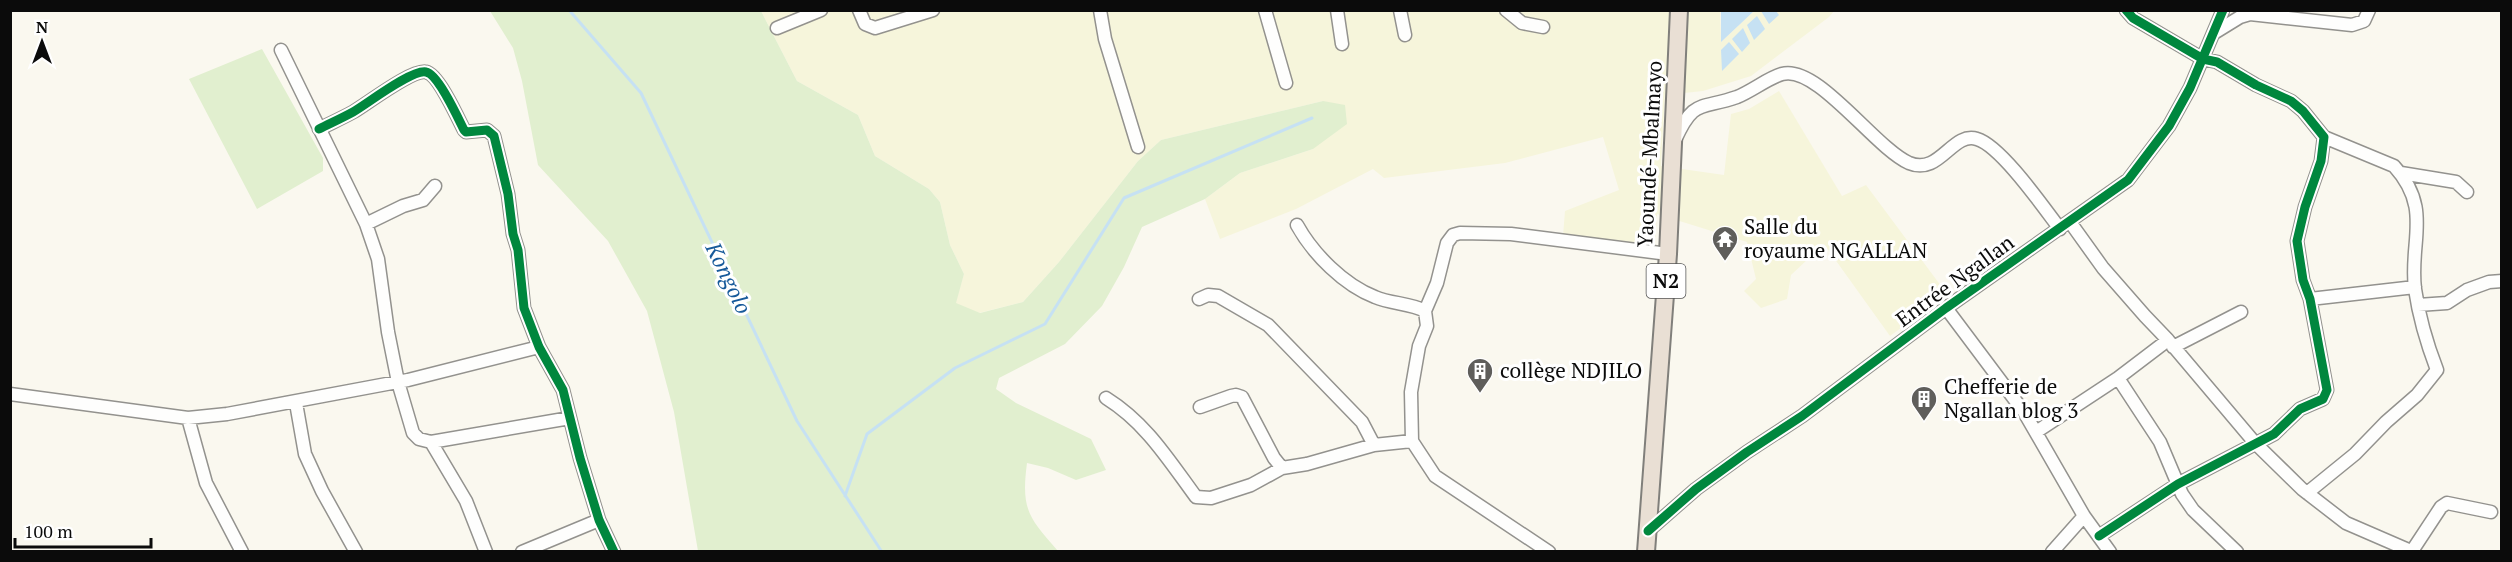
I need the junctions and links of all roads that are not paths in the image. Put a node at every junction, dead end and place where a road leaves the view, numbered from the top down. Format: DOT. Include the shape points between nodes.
graph roads {
  1 [pos="821,10"];
  2 [pos="859,10"];
  3 [pos="933,10"];
  4 [pos="1100,10"];
  5 [pos="1265,10"];
  6 [pos="1337,10"];
  7 [pos="1400,10"];
  8 [pos="1506,10"];
  9 [pos="1679,10"];
  10 [pos="2126,10"];
  11 [pos="2223,10"];
  12 [pos="2369,10"];
  13 [pos="1543,27"];
  14 [pos="777,28"];
  15 [pos="2214,33"];
  16 [pos="1405,35"];
  17 [pos="1342,44"];
  18 [pos="281,50"];
  19 [pos="2203,59"];
  20 [pos="1286,83"];
  21 [pos="319,129"];
  22 [pos="2324,137"];
  23 [pos="1137,147"];
  24 [pos="1671,147"];
  25 [pos="2401,173"];
  26 [pos="435,186"];
  27 [pos="2467,192"];
  28 [pos="366,224"];
  29 [pos="1297,225"];
  30 [pos="2065,225"];
  31 [pos="1668,254"];
  32 [pos="2502,281"];
  33 [pos="2415,287"];
  34 [pos="1199,299"];
  35 [pos="2310,299"];
  36 [pos="2418,305"];
  37 [pos="1946,308"];
  38 [pos="1425,311"];
  39 [pos="2241,312"];
  40 [pos="2171,344"];
  41 [pos="539,347"];
  42 [pos="2118,378"];
  43 [pos="398,382"];
  44 [pos="10,394"];
  45 [pos="1106,398"];
  46 [pos="296,403"];
  47 [pos="1200,407"];
  48 [pos="188,418"];
  49 [pos="570,418"];
  50 [pos="2036,432"];
  51 [pos="1412,441"];
  52 [pos="431,442"];
  53 [pos="2255,443"];
  54 [pos="1374,445"];
  55 [pos="1282,468"];
  56 [pos="2178,484"];
  57 [pos="2307,493"];
  58 [pos="2492,512"];
  59 [pos="2084,516"];
  60 [pos="599,520"];
  61 [pos="1648,531"];
  62 [pos="2099,536"];
  63 [pos="2398,549"];
  64 [pos="2413,551"];
  65 [pos="242,552"];
  66 [pos="356,552"];
  67 [pos="486,552"];
  68 [pos="522,552"];
  69 [pos="614,552"];
  70 [pos="1549,552"];
  71 [pos="1646,552"];
  72 [pos="2052,552"];
  73 [pos="2110,552"];
  74 [pos="2237,552"];
  1 -- 14 [label="street"];
  2 -- 3 [label="street" via="865,24 875,28"];
  4 -- 23 [label="street"];
  5 -- 20 [label="street"];
  6 -- 17 [label="street"];
  7 -- 16 [label="street"];
  8 -- 13 [label="street" via="1522,23"];
  9 -- 24 [label="highway, Yaoundé-Mbalmayo / N2"];
  10 -- 19 [label="street"];
  11 -- 15 [label="street, Entrée Ngallan"];
  12 -- 15 [label="street" via="2364,21 2352,25 2250,14"];
  15 -- 19 [label="street, Entrée Ngallan"];
  18 -- 21 [label="street"];
  19 -- 22 [label="street" via="2217,62 2291,101"];
  19 -- 30 [label="street, Entrée Ngallan" via="2169,126 2128,180"];
  21 -- 28 [label="street"];
  21 -- 41 [label="street" via="424,71 439,85 466,132 492,132 508,194 524,308"];
  22 -- 25 [label="street" via="2394,166"];
  22 -- 35 [label="street" via="2321,161 2298,231 2303,280"];
  24 -- 30 [label="street" via="1695,108 1751,92 1782,74 1797,74 1821,86 1887,148 1916,165 1924,166 1940,158 1958,142 1977,139 1991,147"];
  24 -- 31 [label="highway, Yaoundé-Mbalmayo / N2"];
  25 -- 27 [label="street" via="2456,182"];
  25 -- 33 [label="street" via="2416,202 2418,217"];
  26 -- 28 [label="street" via="423,200"];
  28 -- 43 [label="street" via="378,259"];
  29 -- 38 [label="street" via="1306,242 1355,286 1374,297"];
  30 -- 37 [label="street, Entrée Ngallan"];
  30 -- 40 [label="street"];
  31 -- 38 [label="street" via="1511,234 1460,233 1447,243"];
  31 -- 61 [label="highway, Yaoundé-Mbalmayo / N2"];
  32 -- 36 [label="street" via="2467,290 2447,303"];
  33 -- 35 [label="street"];
  33 -- 36 [label="street"];
  34 -- 54 [label="street" via="1218,296 1268,325 1362,422"];
  35 -- 53 [label="street" via="2326,395 2300,409 2274,434"];
  36 -- 57 [label="street" via="2437,370 2355,454"];
  37 -- 50 [label="street"];
  37 -- 61 [label="street, Entrée Ngallan" via="1802,416 1696,489"];
  38 -- 51 [label="street" via="1427,326 1419,346 1411,392"];
  39 -- 40 [label="street"];
  40 -- 42 [label="street"];
  40 -- 53 [label="street"];
  41 -- 43 [label="street"];
  41 -- 49 [label="street" via="563,390"];
  42 -- 50 [label="street"];
  42 -- 56 [label="street" via="2160,442"];
  43 -- 46 [label="street"];
  43 -- 52 [label="street" via="413,433"];
  44 -- 48 [label="street"];
  45 -- 55 [label="street" via="1143,427 1196,497 1211,498 1241,488"];
  46 -- 48 [label="street"];
  46 -- 66 [label="street" via="305,454"];
  47 -- 55 [label="street" via="1236,394 1242,397"];
  48 -- 65 [label="street" via="206,483"];
  49 -- 52 [label="street"];
  49 -- 60 [label="street"];
  50 -- 59 [label="street"];
  51 -- 54 [label="street"];
  51 -- 70 [label="street" via="1435,476"];
  52 -- 67 [label="street" via="466,501"];
  53 -- 56 [label="street"];
  53 -- 57 [label="street"];
  54 -- 55 [label="street"];
  56 -- 62 [label="street"];
  56 -- 74 [label="street" via="2193,510"];
  57 -- 63 [label="street" via="2346,523"];
  58 -- 64 [label="street" via="2447,503"];
  59 -- 62 [label="street"];
  59 -- 72 [label="street"];
  60 -- 68 [label="street"];
  60 -- 69 [label="street"];
  61 -- 71 [label="highway, Yaoundé-Mbalmayo / N2"];
  62 -- 73 [label="street"];
  63 -- 64 [label="street"];
}
